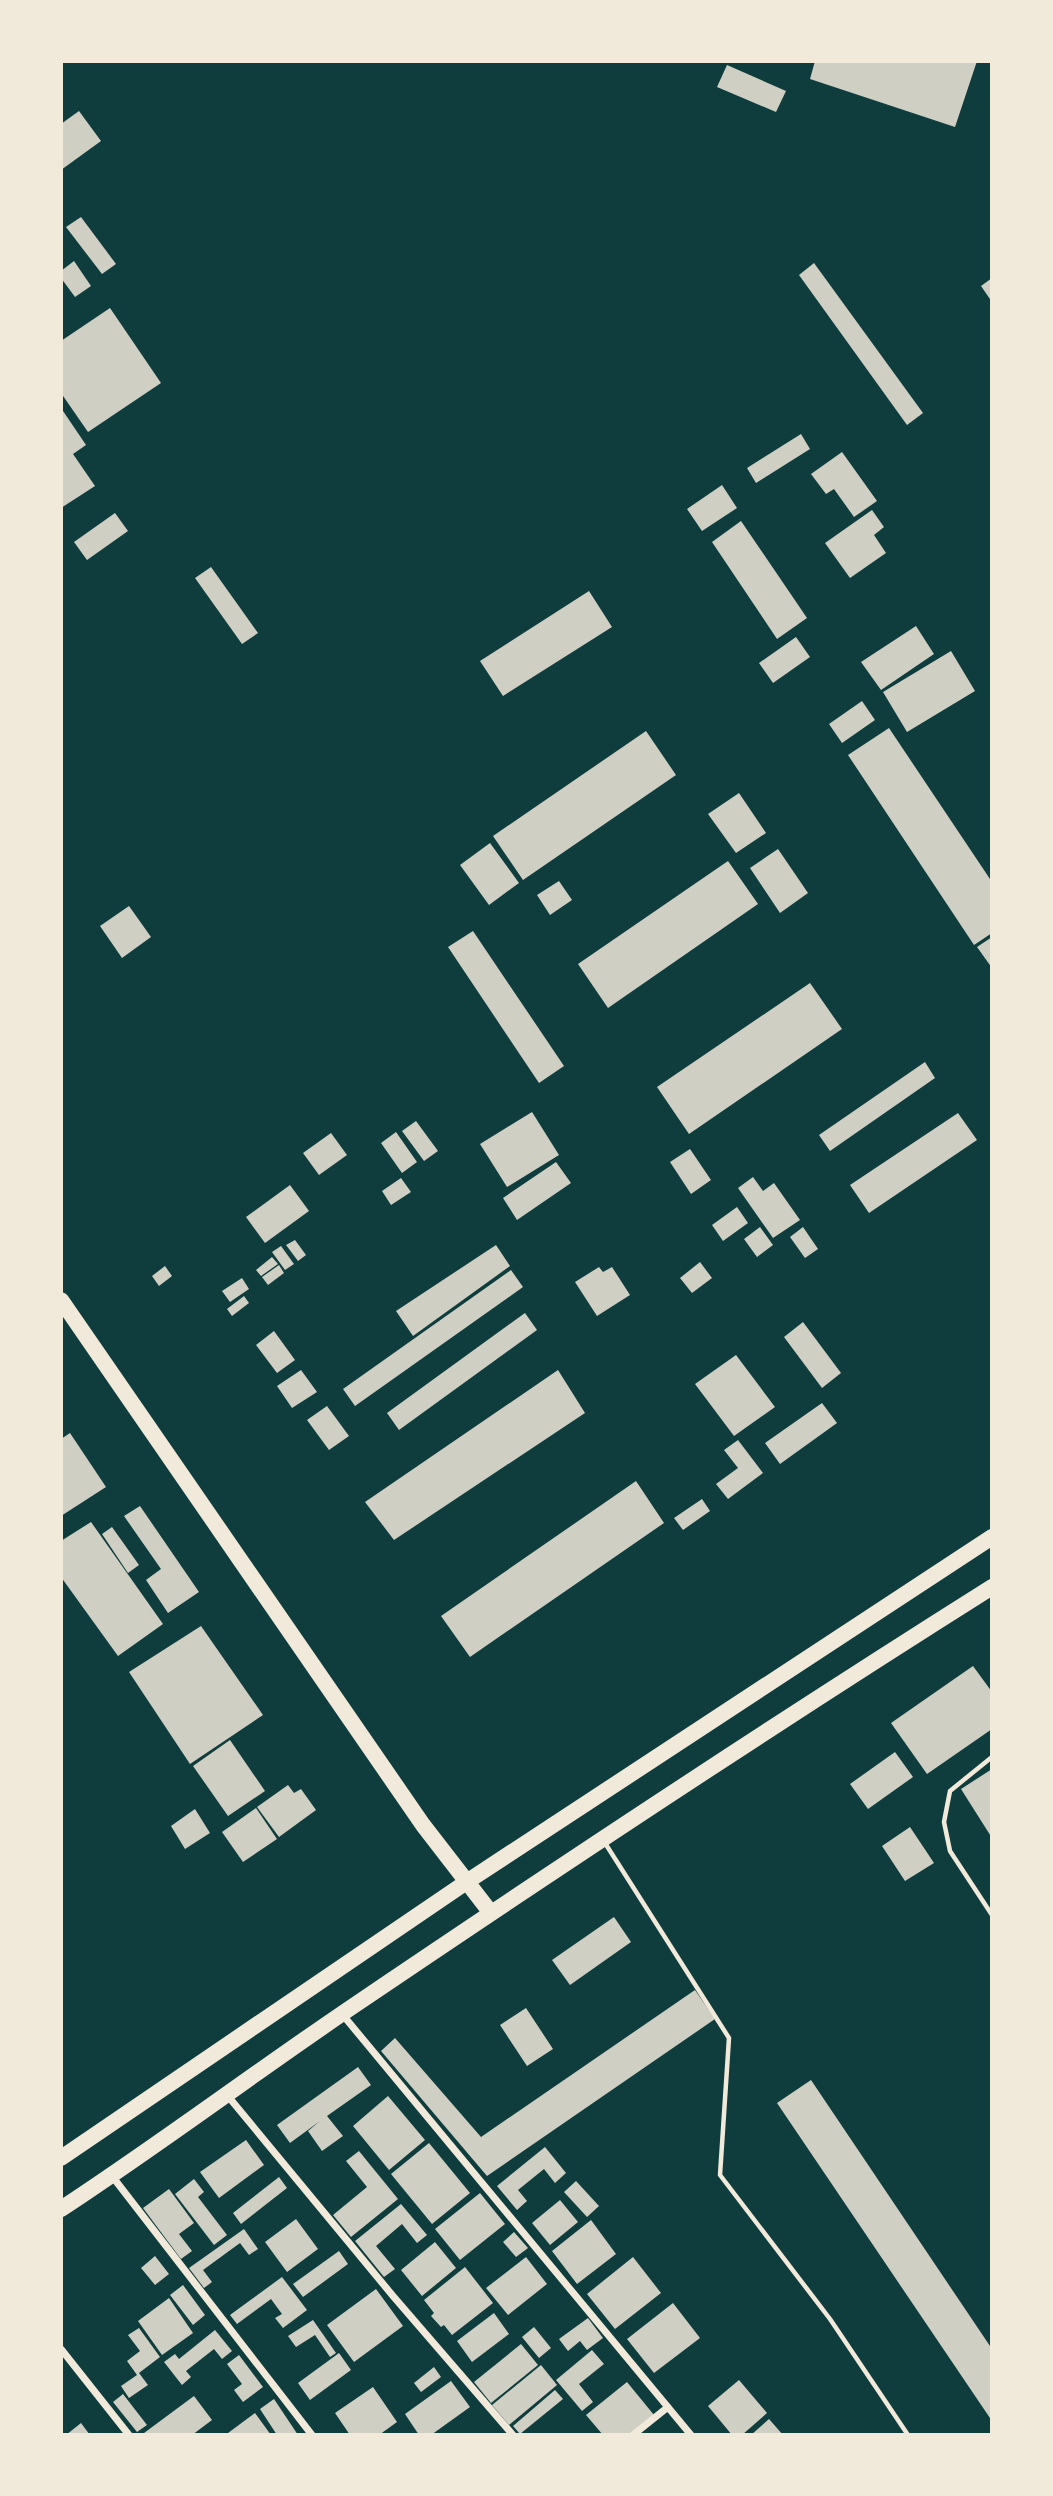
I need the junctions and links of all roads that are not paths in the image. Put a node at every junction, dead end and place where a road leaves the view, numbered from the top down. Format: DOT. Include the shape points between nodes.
graph roads {
  1 [pos="61,1300"];
  2 [pos="992,1537"];
  3 [pos="992,1587"];
  4 [pos="992,1757"];
  5 [pos="602,1838"];
  6 [pos="468,1881"];
  7 [pos="491,1913"];
  8 [pos="992,1914"];
  9 [pos="341,2014"];
  10 [pos="226,2093"];
  11 [pos="61,2158"];
  12 [pos="111,2176"];
  13 [pos="61,2209"];
  14 [pos="61,2349"];
  15 [pos="668,2407"];
  16 [pos="129,2435"];
  17 [pos="312,2435"];
  18 [pos="513,2435"];
  19 [pos="633,2435"];
  20 [pos="691,2435"];
  21 [pos="908,2435"];
  1 -- 6 [label="highway" via="423,1825"];
  2 -- 6 [label="highway"];
  3 -- 5 [label="highway"];
  4 -- 8 [label="lane" via="950,1791 944,1822 950,1852"];
  5 -- 7 [label="highway"];
  5 -- 21 [label="lane" via="729,2038 720,2175 830,2319"];
  6 -- 7 [label="highway"];
  6 -- 11 [label="highway"];
  7 -- 9 [label="highway"];
  9 -- 10 [label="highway"];
  9 -- 15 [label="street"];
  10 -- 12 [label="highway"];
  10 -- 18 [label="street"];
  12 -- 13 [label="highway"];
  12 -- 17 [label="street"];
  14 -- 16 [label="street"];
  15 -- 19 [label="street"];
  15 -- 20 [label="street"];
}
